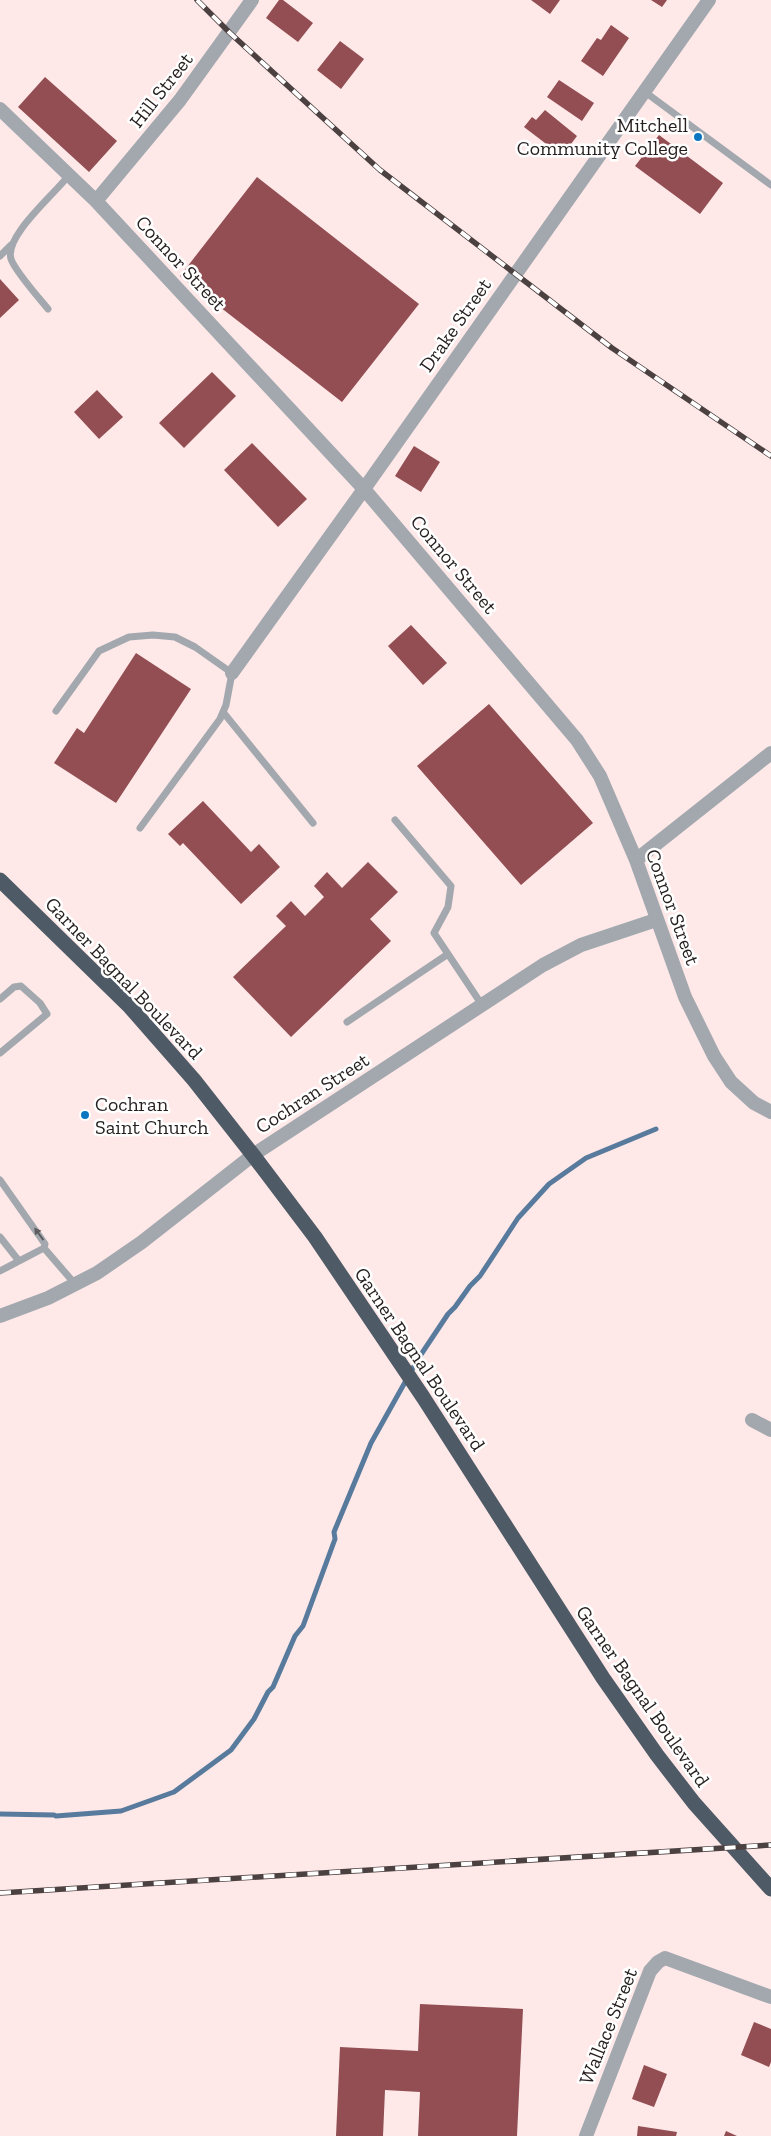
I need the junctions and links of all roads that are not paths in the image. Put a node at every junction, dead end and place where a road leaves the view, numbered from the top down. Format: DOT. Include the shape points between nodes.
graph roads {
  1 [pos="252,0"];
  2 [pos="710,0"];
  3 [pos="645,92"];
  4 [pos="0,109"];
  5 [pos="70,175"];
  6 [pos="771,185"];
  7 [pos="96,201"];
  8 [pos="10,245"];
  9 [pos="0,256"];
  10 [pos="48,309"];
  11 [pos="364,489"];
  12 [pos="232,673"];
  13 [pos="56,711"];
  14 [pos="223,712"];
  15 [pos="771,753"];
  16 [pos="395,820"];
  17 [pos="313,824"];
  18 [pos="140,828"];
  19 [pos="636,860"];
  20 [pos="0,880"];
  21 [pos="656,920"];
  22 [pos="448,954"];
  23 [pos="0,999"];
  24 [pos="482,1005"];
  25 [pos="347,1022"];
  26 [pos="0,1053"];
  27 [pos="771,1112"];
  28 [pos="254,1155"];
  29 [pos="0,1180"];
  30 [pos="0,1237"];
  31 [pos="44,1248"];
  32 [pos="19,1261"];
  33 [pos="0,1271"];
  34 [pos="75,1284"];
  35 [pos="0,1316"];
  36 [pos="752,1420"];
  37 [pos="771,1430"];
  38 [pos="771,1889"];
  39 [pos="771,1997"];
  40 [pos="586,2136"];
  1 -- 7 [label="street, Hill Street" via="180,100"];
  2 -- 3 [label="street, Drake Street"];
  3 -- 6 [label="lane"];
  3 -- 11 [label="street, Drake Street"];
  4 -- 5 [label="street, Connor Street"];
  5 -- 7 [label="street, Connor Street"];
  5 -- 8 [label="lane"];
  7 -- 11 [label="street, Connor Street"];
  8 -- 9 [label="lane"];
  8 -- 10 [label="lane" via="11,259"];
  11 -- 12 [label="street, Drake Street"];
  11 -- 19 [label="street, Connor Street" via="577,740 600,776"];
  12 -- 13 [label="lane" via="175,637 129,637 98,651"];
  12 -- 14 [label="lane"];
  14 -- 17 [label="lane"];
  14 -- 18 [label="lane"];
  15 -- 19 [label="street"];
  16 -- 22 [label="lane" via="451,886 448,907 434,932"];
  19 -- 21 [label="street, Connor Street"];
  20 -- 28 [label="highway, Garner Bagnal Boulevard" via="130,1007"];
  21 -- 24 [label="street, Cochran Street" via="582,945 543,965"];
  21 -- 27 [label="street, Connor Street" via="685,997 714,1056 731,1082 754,1103"];
  22 -- 24 [label="lane"];
  22 -- 25 [label="lane"];
  23 -- 26 [label="lane" via="14,987 21,986 47,1011 46,1017"];
  24 -- 28 [label="street, Cochran Street"];
  28 -- 34 [label="street, Cochran Street" via="142,1242"];
  28 -- 38 [label="highway, Garner Bagnal Boulevard" via="414,1383 598,1670 657,1755 694,1803"];
  31 -- 29 [label="lane, one-way" via="45,1241"];
  30 -- 32 [label="lane"];
  31 -- 32 [label="lane"];
  31 -- 34 [label="lane"];
  32 -- 33 [label="lane"];
  34 -- 35 [label="street, Cochran Street"];
  36 -- 37 [label="street"];
  39 -- 40 [label="street, Wallace Street" via="665,1958 658,1962 650,1971"];
}
